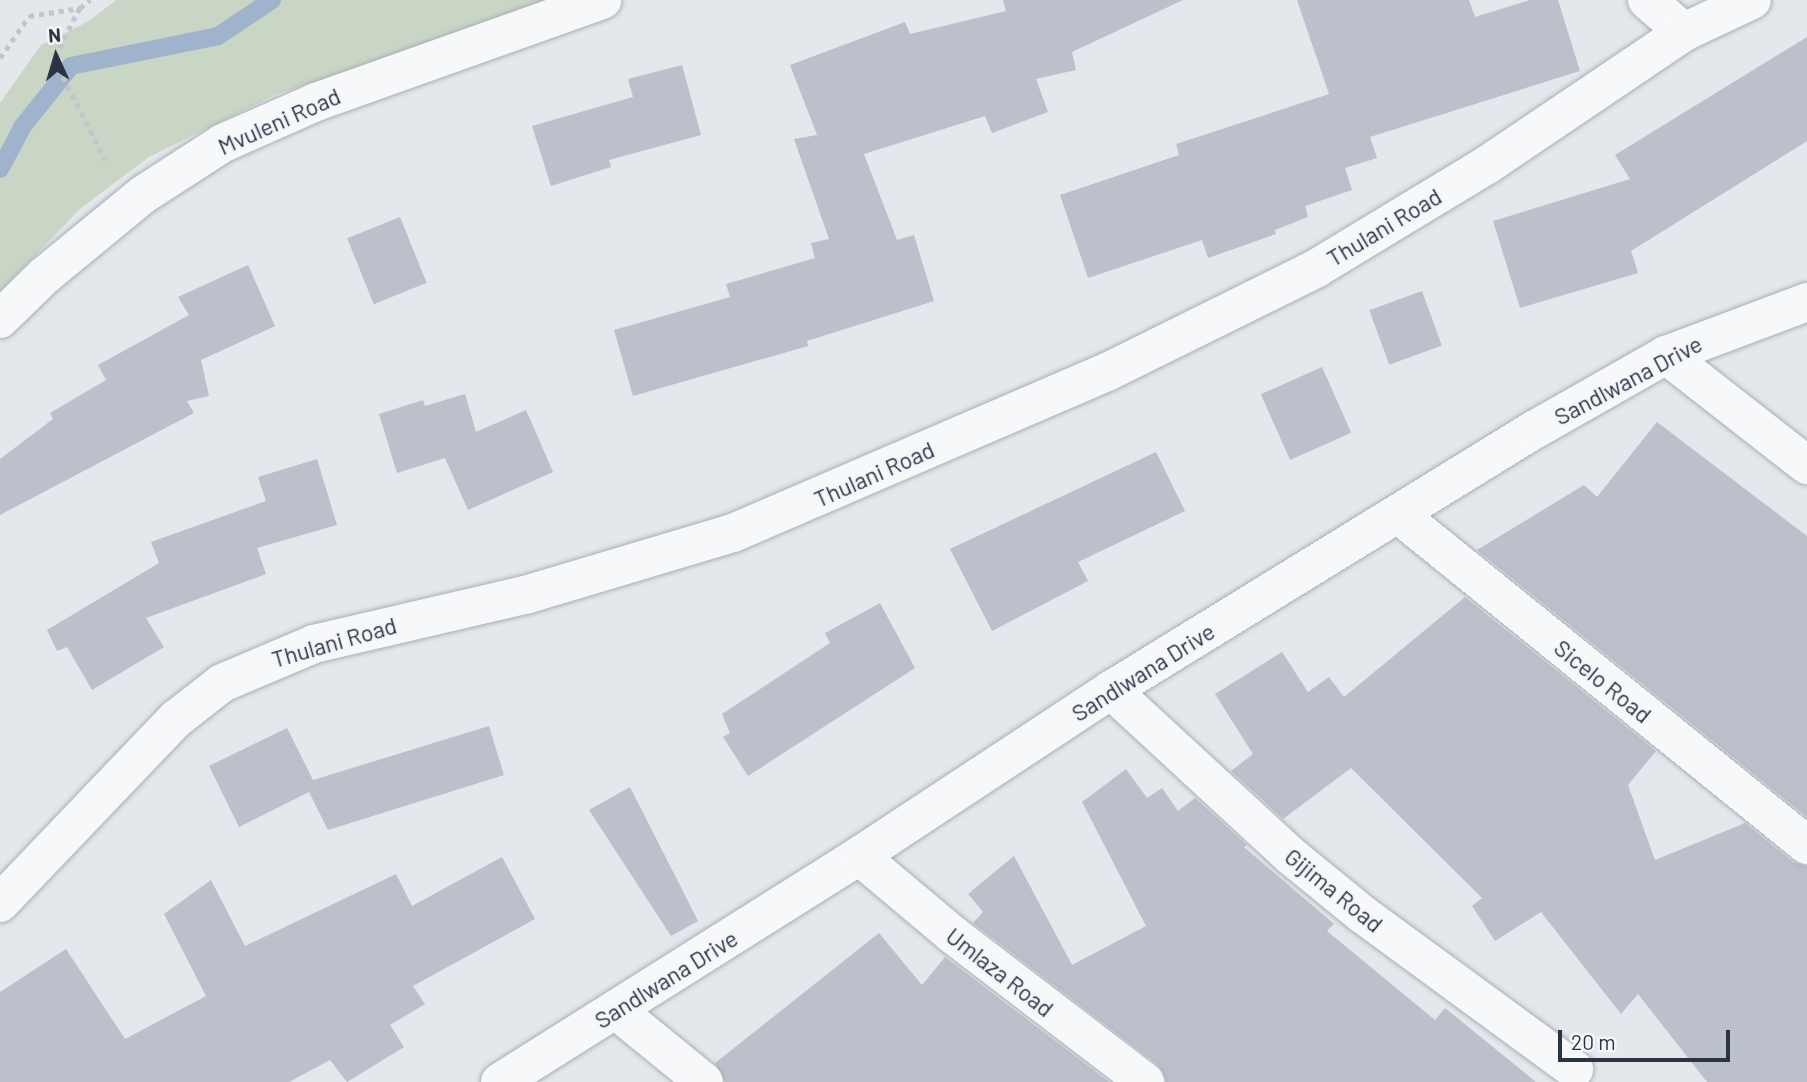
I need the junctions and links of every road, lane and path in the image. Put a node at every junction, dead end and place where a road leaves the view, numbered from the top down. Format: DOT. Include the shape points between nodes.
graph roads {
  1 [pos="90,0"];
  2 [pos="602,0"];
  3 [pos="1647,0"];
  4 [pos="1752,0"];
  5 [pos="80,8"];
  6 [pos="1684,32"];
  7 [pos="0,58"];
  8 [pos="99,155"];
  9 [pos="1807,302"];
  10 [pos="0,320"];
  11 [pos="1666,355"];
  12 [pos="1807,465"];
  13 [pos="1399,515"];
  14 [pos="1111,690"];
  15 [pos="1807,845"];
  16 [pos="859,856"];
  17 [pos="0,903"];
  18 [pos="617,1011"];
  19 [pos="1574,1069"];
  20 [pos="500,1082"];
  21 [pos="704,1082"];
  22 [pos="1145,1082"];
  1 -- 5 [label="path"];
  2 -- 10 [label="street, Mvuleni Road" via="316,102 223,143 144,194 44,276"];
  3 -- 6 [label="street"];
  4 -- 6 [label="street, Thulani Road"];
  5 -- 7 [label="path" via="29,16"];
  5 -- 8 [label="path" via="54,59"];
  6 -- 17 [label="street, Thulani Road" via="1487,165 1317,268 1107,372 733,533 525,595 314,644 222,684 176,719"];
  9 -- 11 [label="street, Sandlwana Drive"];
  11 -- 12 [label="street"];
  11 -- 13 [label="street, Sandlwana Drive" via="1534,430"];
  13 -- 14 [label="street, Sandlwana Drive"];
  13 -- 15 [label="street, Sicelo Road"];
  14 -- 16 [label="street, Sandlwana Drive"];
  14 -- 19 [label="street, Gijima Road" via="1301,864 1440,974"];
  16 -- 18 [label="street, Sandlwana Drive"];
  16 -- 22 [label="street, Umlaza Road" via="953,935"];
  18 -- 20 [label="street, Sandlwana Drive"];
  18 -- 21 [label="street"];
}
